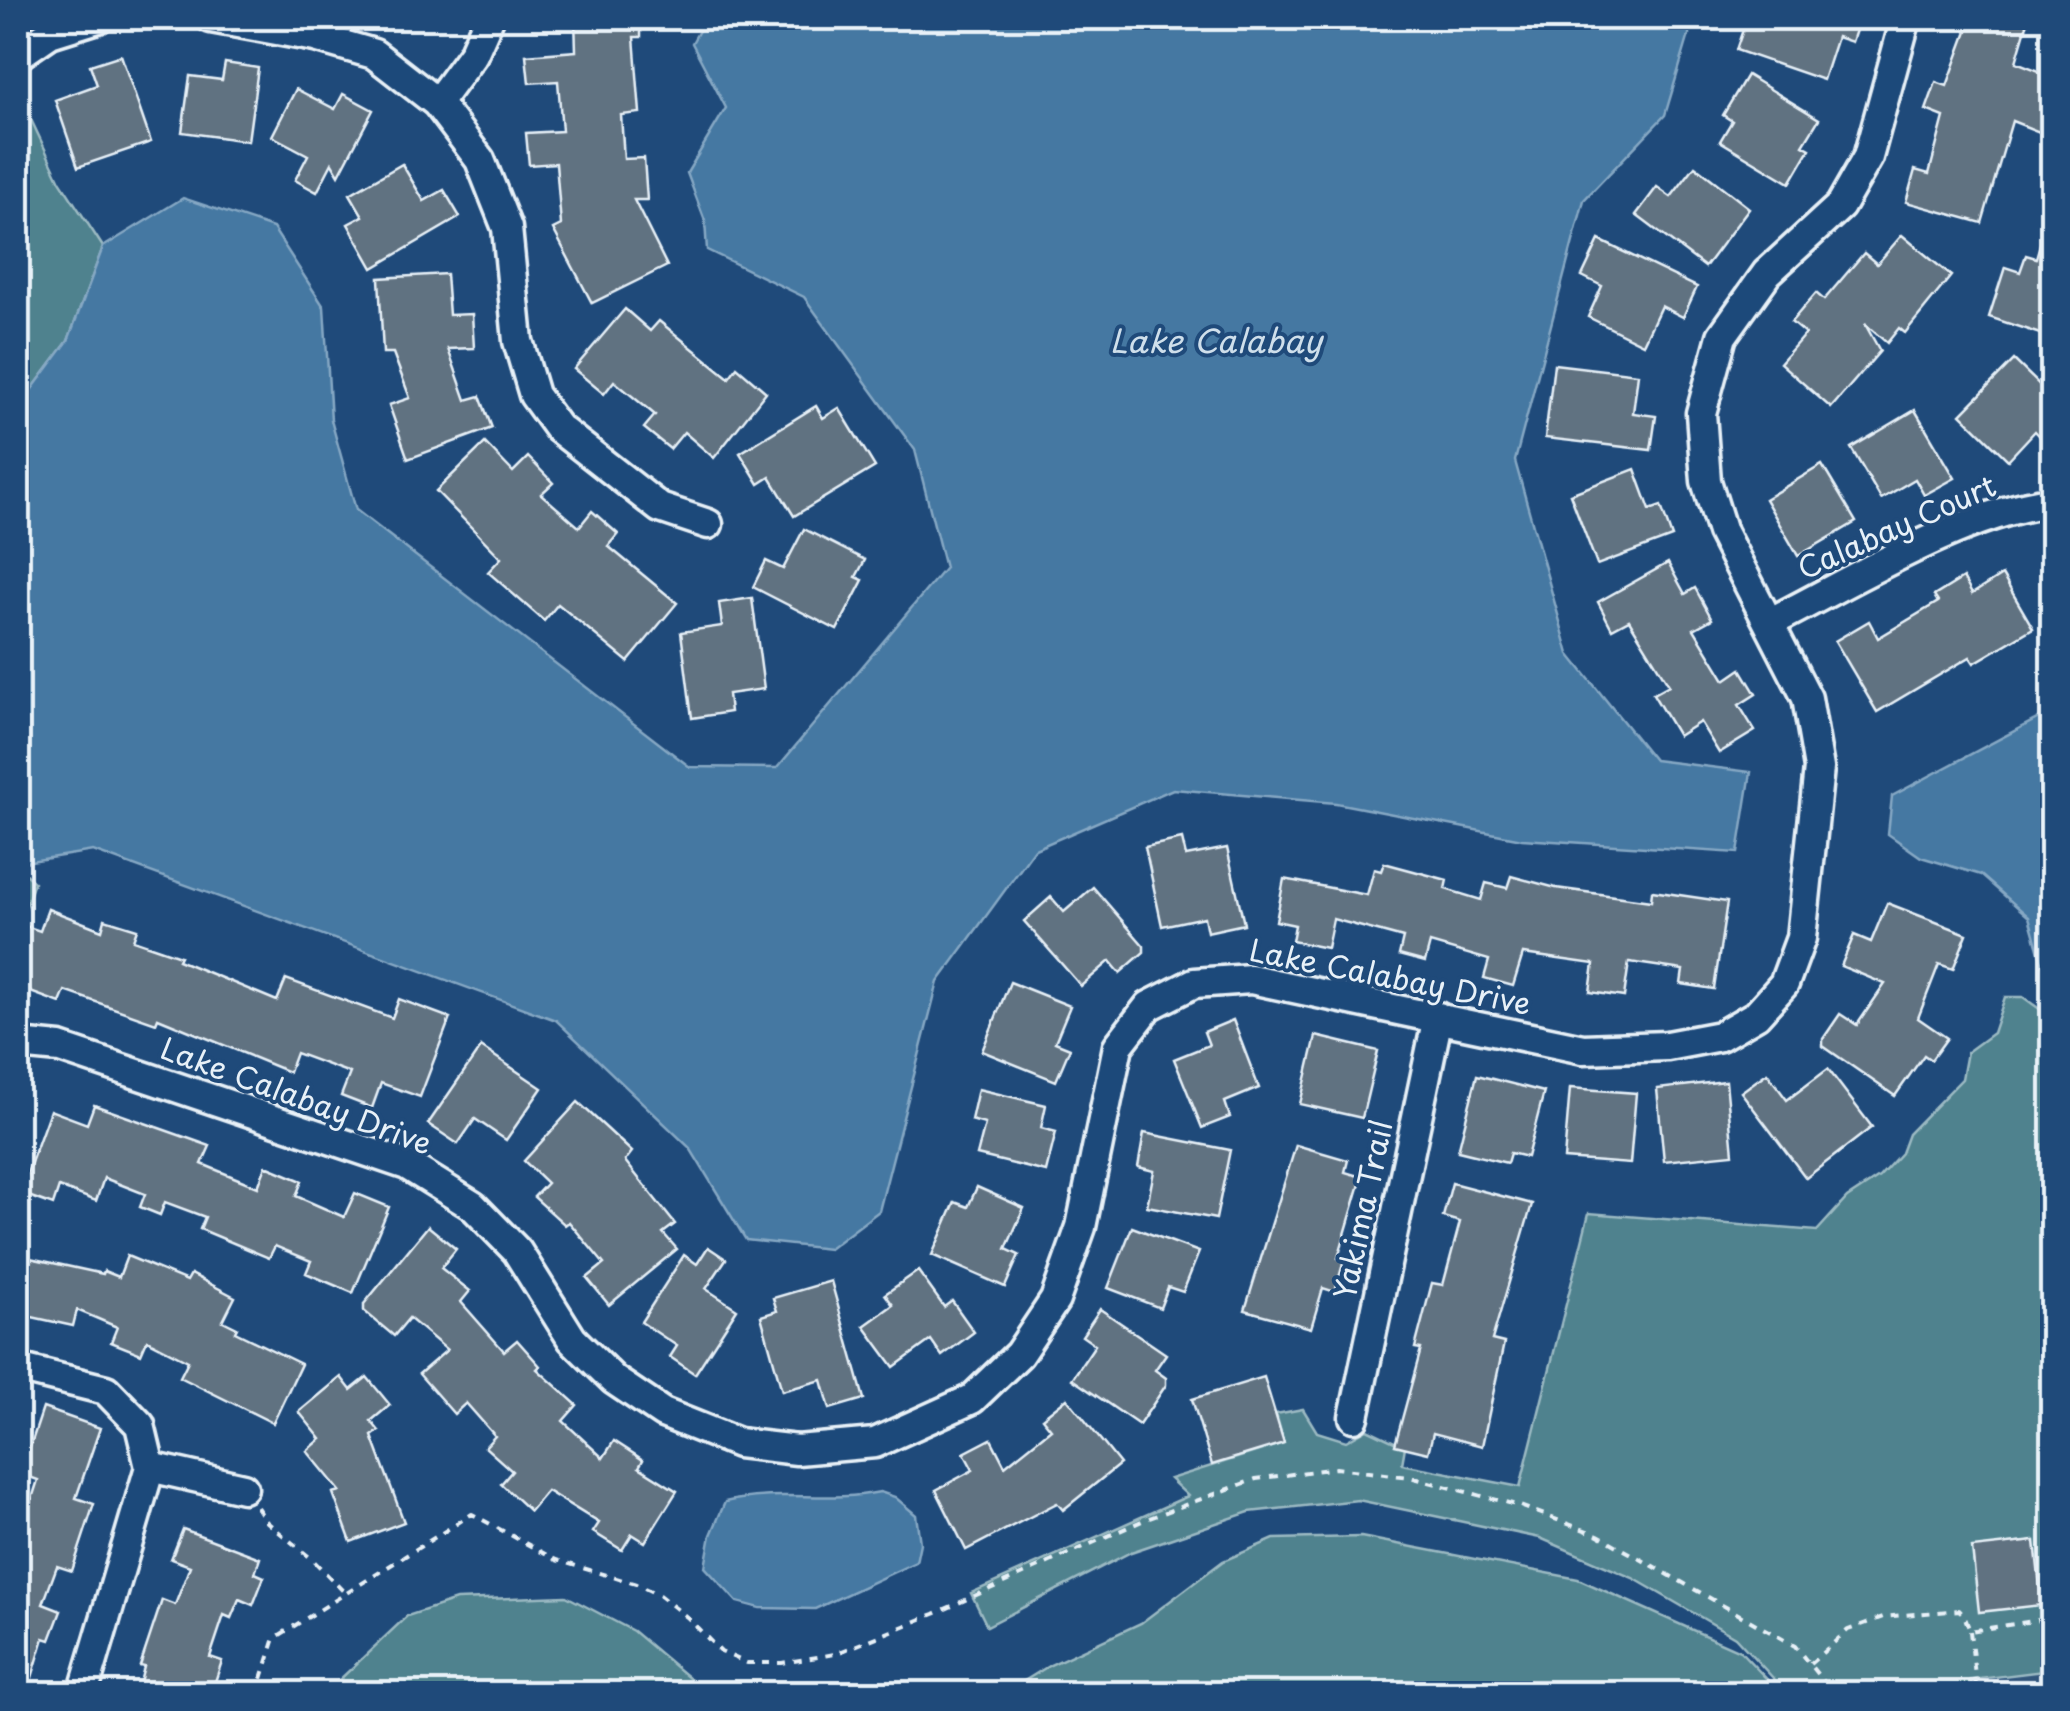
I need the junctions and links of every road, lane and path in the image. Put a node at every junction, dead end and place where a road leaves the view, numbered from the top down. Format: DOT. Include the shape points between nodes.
graph roads {
  1 [pos="98,18"];
  2 [pos="211,18"];
  3 [pos="489,18"];
  4 [pos="1906,18"];
  5 [pos="18,56"];
  6 [pos="437,104"];
  7 [pos="2052,502"];
  8 [pos="708,524"];
  9 [pos="1771,622"];
  10 [pos="1438,1016"];
  11 [pos="18,1044"];
  12 [pos="18,1368"];
  13 [pos="1354,1417"];
  14 [pos="150,1467"];
  15 [pos="243,1488"];
  16 [pos="346,1594"];
  17 [pos="2052,1618"];
  18 [pos="1970,1631"];
  19 [pos="1810,1664"];
  20 [pos="84,1694"];
  21 [pos="257,1694"];
  22 [pos="1833,1694"];
  23 [pos="1977,1694"];
  1 -- 5 [label="street" via="50,34"];
  2 -- 6 [label="street" via="374,54"];
  3 -- 6 [label="street"];
  4 -- 9 [label="street, Lake Calabay Drive" via="1868,157 1840,206 1767,273 1722,336 1701,413 1706,480 1722,532"];
  6 -- 8 [label="street" via="480,160 506,228 518,341 534,396 558,428 660,508"];
  7 -- 9 [label="street, Calabay Court" via="1943,536"];
  9 -- 10 [label="street, Lake Calabay Drive" via="1807,698 1819,768 1801,938 1784,984 1756,1016 1720,1036 1667,1046 1584,1049"];
  10 -- 11 [label="street, Lake Calabay Drive" via="1251,979 1194,983 1149,1006 1118,1046 1081,1227 1055,1300 1020,1354 972,1399 875,1443 796,1450 738,1443 663,1413 614,1380 572,1339 517,1251 473,1206 407,1165 60,1048"];
  10 -- 13 [label="street, Yakima Trail"];
  12 -- 14 [label="street" via="106,1390 140,1425"];
  14 -- 15 [label="street"];
  14 -- 20 [label="street"];
  15 -- 16 [label="path" via="267,1522"];
  16 -- 19 [label="path" via="472,1514 556,1560 659,1595 720,1652 747,1663 782,1663 835,1654 1144,1520 1256,1479 1336,1468 1410,1477 1598,1534 1795,1646"];
  16 -- 21 [label="path" via="275,1638"];
  17 -- 18 [label="path"];
  18 -- 19 [label="path" via="1959,1610 1883,1617 1848,1630"];
  18 -- 23 [label="path"];
  19 -- 22 [label="path"];
}
